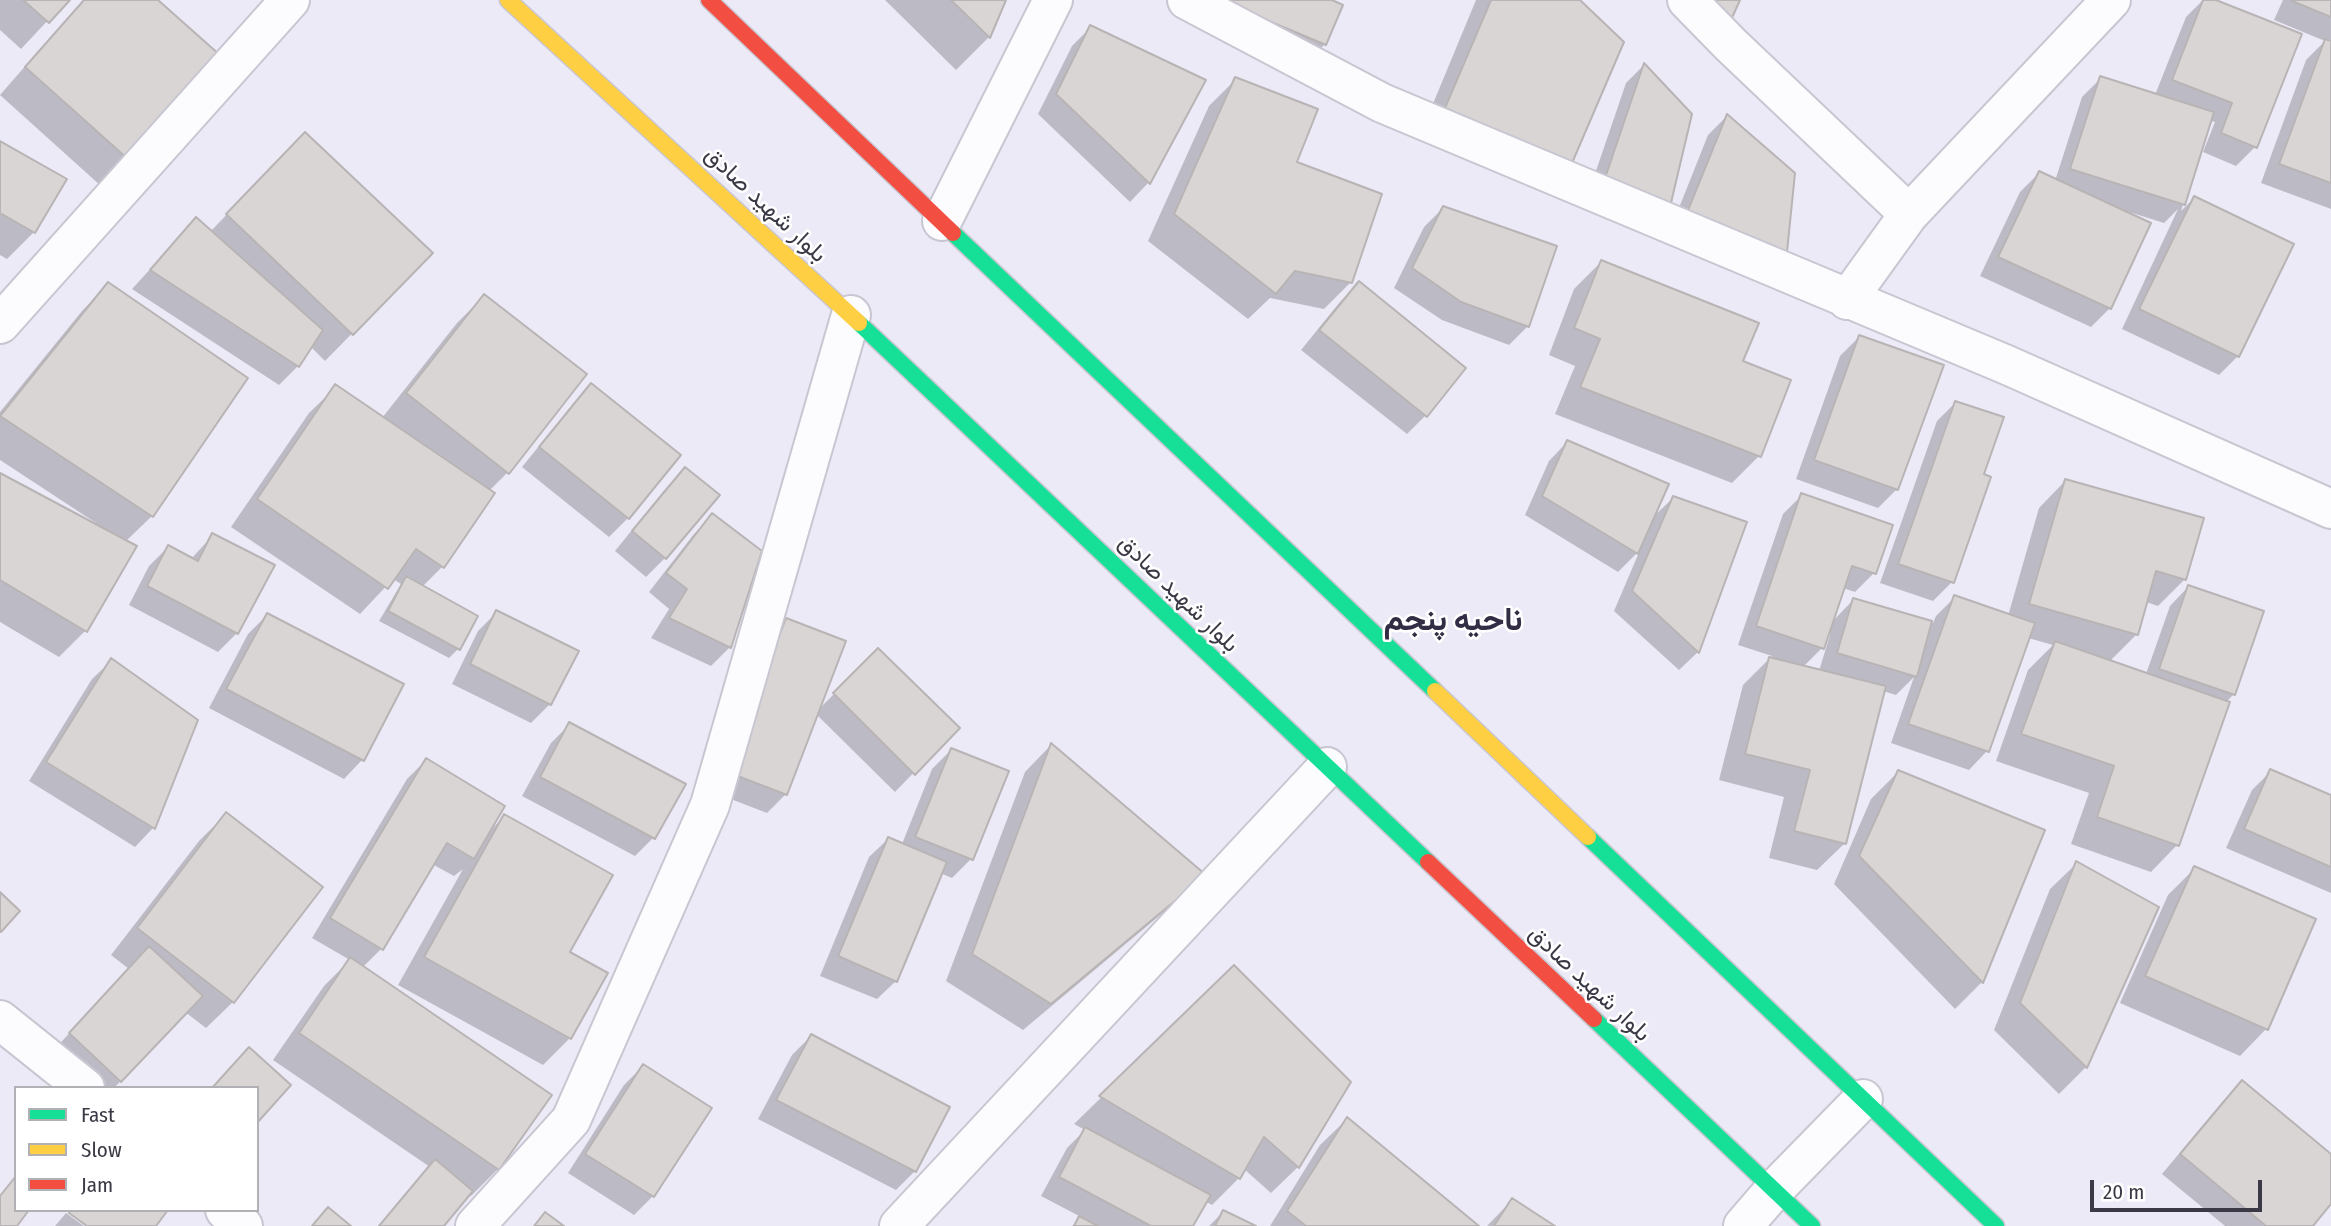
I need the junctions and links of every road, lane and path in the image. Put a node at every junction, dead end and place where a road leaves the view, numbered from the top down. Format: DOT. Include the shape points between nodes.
graph roads {
  1 [pos="290,0"];
  2 [pos="508,0"];
  3 [pos="709,0"];
  4 [pos="1053,0"];
  5 [pos="1187,0"];
  6 [pos="1687,0"];
  7 [pos="2111,0"];
  8 [pos="1909,214"];
  9 [pos="942,221"];
  10 [pos="1847,300"];
  11 [pos="851,315"];
  12 [pos="0,324"];
  13 [pos="2331,509"];
  14 [pos="1327,768"];
  15 [pos="0,1020"];
  16 [pos="82,1086"];
  17 [pos="1863,1099"];
  18 [pos="1774,1190"];
  19 [pos="227,1212"];
  20 [pos="243,1226"];
  21 [pos="475,1226"];
  22 [pos="899,1226"];
  23 [pos="1743,1226"];
  24 [pos="1812,1226"];
  25 [pos="1996,1226"];
  1 -- 12 [label="street"];
  2 -- 11 [label="main road, بلوار شهید صادق"];
  3 -- 9 [label="main road"];
  4 -- 9 [label="street"];
  5 -- 10 [label="street" via="1382,103"];
  6 -- 8 [label="street"];
  7 -- 8 [label="street"];
  8 -- 10 [label="street"];
  9 -- 17 [label="main road"];
  10 -- 13 [label="street" via="2007,365"];
  11 -- 14 [label="main road, بلوار شهید صادق"];
  11 -- 21 [label="street" via="710,805 571,1120"];
  14 -- 18 [label="main road, بلوار شهید صادق"];
  14 -- 22 [label="street"];
  15 -- 16 [label="street"];
  17 -- 18 [label="street"];
  17 -- 25 [label="main road"];
  18 -- 23 [label="street"];
  18 -- 24 [label="main road, بلوار شهید صادق"];
  19 -- 20 [label="street"];
}
